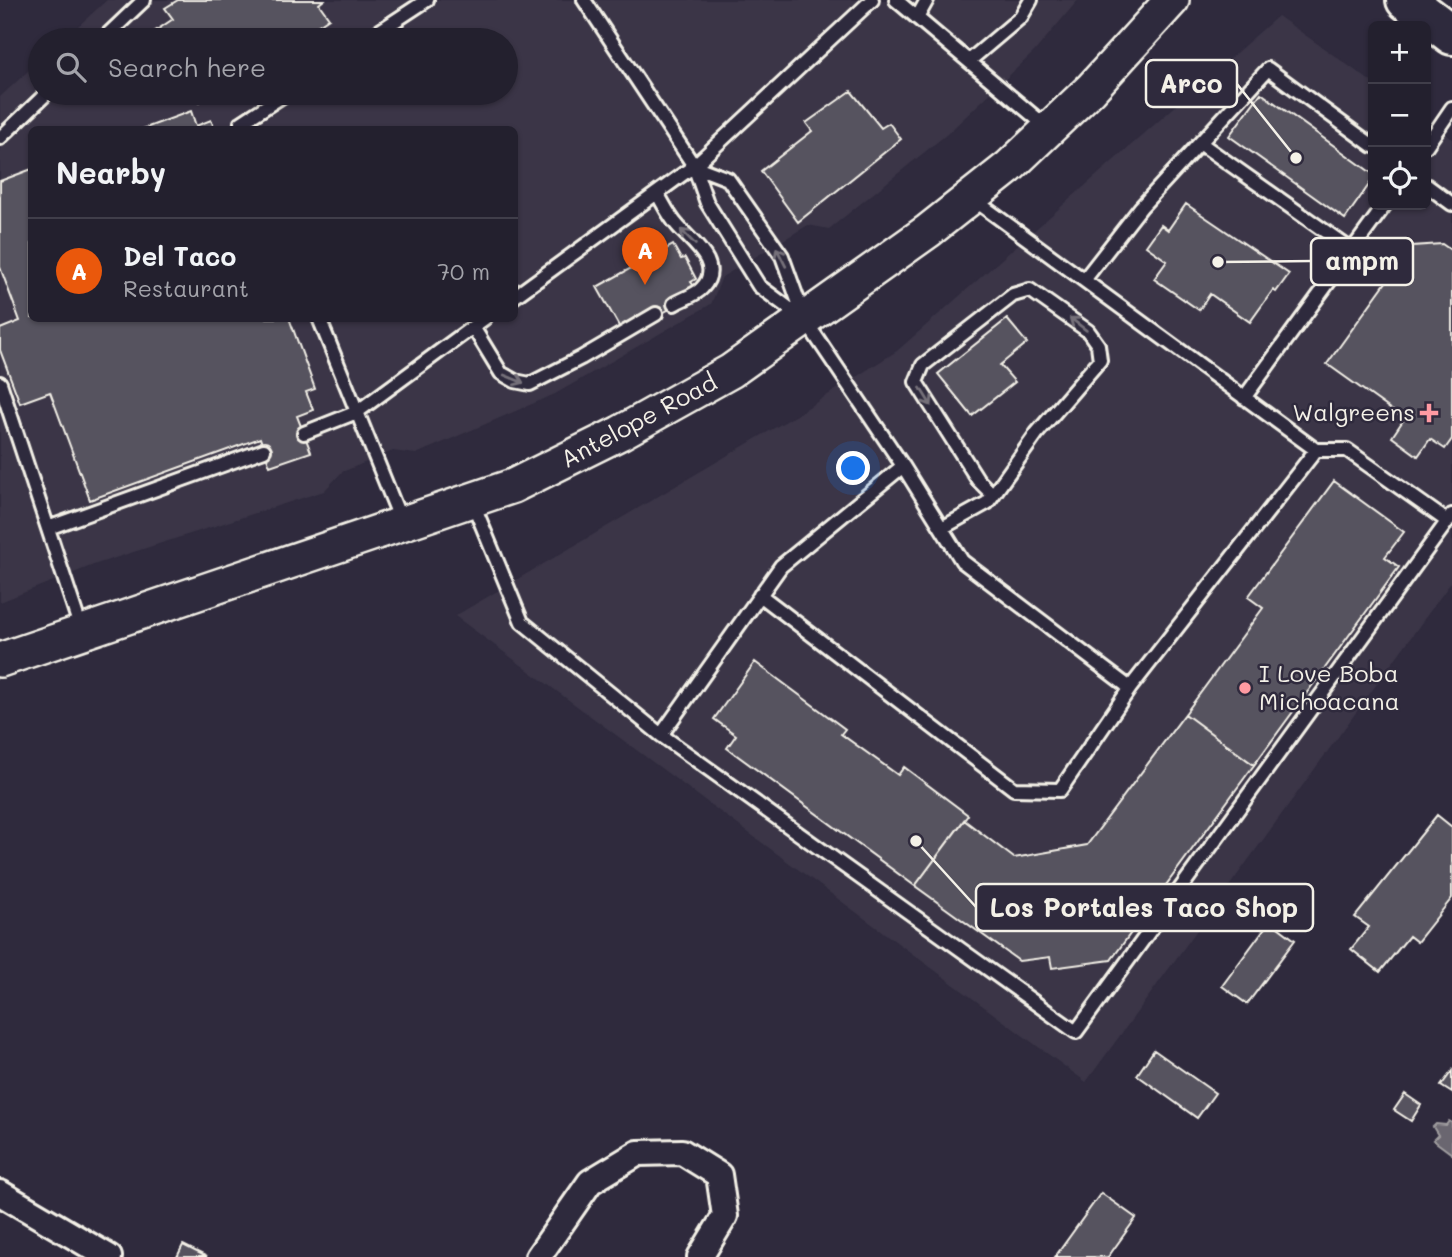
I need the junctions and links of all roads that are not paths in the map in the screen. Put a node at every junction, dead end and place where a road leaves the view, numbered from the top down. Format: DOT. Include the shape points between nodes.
graph roads {
  1 [pos="144,0"];
  2 [pos="427,0"];
  3 [pos="584,0"];
  4 [pos="872,0"];
  5 [pos="896,0"];
  6 [pos="927,0"];
  7 [pos="1031,0"];
  8 [pos="1172,0"];
  9 [pos="1406,0"];
  10 [pos="917,18"];
  11 [pos="115,28"];
  12 [pos="384,28"];
  13 [pos="1452,35"];
  14 [pos="969,61"];
  15 [pos="34,105"];
  16 [pos="269,105"];
  17 [pos="1452,108"];
  18 [pos="242,126"];
  19 [pos="1049,129"];
  20 [pos="0,138"];
  21 [pos="1431,139"];
  22 [pos="1368,142"];
  23 [pos="1200,143"];
  24 [pos="694,166"];
  25 [pos="1431,189"];
  26 [pos="657,193"];
  27 [pos="971,197"];
  28 [pos="1452,204"];
  29 [pos="1382,210"];
  30 [pos="1353,251"];
  31 [pos="1084,280"];
  32 [pos="518,294"];
  33 [pos="674,304"];
  34 [pos="656,314"];
  35 [pos="805,320"];
  36 [pos="321,322"];
  37 [pos="480,322"];
  38 [pos="473,327"];
  39 [pos="0,383"];
  40 [pos="1244,398"];
  41 [pos="357,412"];
  42 [pos="304,433"];
  43 [pos="264,450"];
  44 [pos="1316,450"];
  45 [pos="903,466"];
  46 [pos="993,495"];
  47 [pos="472,500"];
  48 [pos="1450,518"];
  49 [pos="402,524"];
  50 [pos="48,528"];
  51 [pos="942,528"];
  52 [pos="760,595"];
  53 [pos="82,632"];
  54 [pos="0,660"];
  55 [pos="1130,688"];
  56 [pos="661,735"];
  57 [pos="0,1193"];
  58 [pos="109,1257"];
  59 [pos="538,1257"];
  60 [pos="700,1257"];
  1 -- 11 [label="lane"];
  2 -- 12 [label="lane"];
  3 -- 24 [label="lane"];
  4 -- 24 [label="lane"];
  5 -- 10 [label="lane"];
  6 -- 10 [label="lane"];
  7 -- 14 [label="lane" via="1021,17"];
  8 -- 19 [label="main road, Antelope Road"];
  9 -- 13 [label="main road"];
  10 -- 14 [label="lane"];
  14 -- 19 [label="lane"];
  15 -- 20 [label="lane"];
  16 -- 18 [label="lane"];
  17 -- 21 [label="lane"];
  19 -- 27 [label="main road, Antelope Road"];
  22 -- 23 [label="lane" via="1268,69"];
  23 -- 30 [label="lane"];
  23 -- 31 [label="lane" via="1141,207"];
  24 -- 26 [label="lane"];
  24 -- 35 [label="lane" via="707,203 759,286"];
  35 -- 24 [label="lane, one-way" via="782,256 728,179"];
  25 -- 28 [label="lane"];
  26 -- 32 [label="lane"];
  33 -- 26 [label="lane, one-way" via="702,288 709,275 707,257 677,225"];
  27 -- 31 [label="lane"];
  27 -- 35 [label="main road, Antelope Road"];
  29 -- 30 [label="lane"];
  30 -- 40 [label="lane"];
  31 -- 40 [label="lane"];
  38 -- 34 [label="lane, one-way" via="501,373 530,384"];
  35 -- 45 [label="lane"];
  35 -- 47 [label="main road, Antelope Road" via="731,371 611,438 513,486"];
  36 -- 41 [label="lane"];
  37 -- 38 [label="lane"];
  38 -- 41 [label="lane"];
  39 -- 50 [label="lane"];
  40 -- 44 [label="lane"];
  41 -- 42 [label="lane"];
  41 -- 49 [label="lane"];
  43 -- 50 [label="lane"];
  44 -- 48 [label="lane" via="1347,450"];
  44 -- 55 [label="lane"];
  45 -- 51 [label="lane"];
  45 -- 52 [label="lane" via="782,566"];
  46 -- 46 [label="lane, one-way" via="1037,433 1100,360 1098,345 1088,331 1030,290 1013,295 923,365 916,382 978,480"];
  46 -- 51 [label="lane" via="988,503"];
  47 -- 49 [label="main road, Antelope Road"];
  47 -- 56 [label="lane" via="522,622"];
  48 -- 56 [label="lane" via="1076,1032"];
  49 -- 53 [label="main road, Antelope Road"];
  50 -- 53 [label="lane"];
  51 -- 55 [label="lane" via="962,561"];
  52 -- 55 [label="lane" via="1014,789 1060,790"];
  52 -- 56 [label="lane"];
  53 -- 54 [label="main road, Antelope Road"];
  57 -- 58 [label="street"];
  59 -- 60 [label="street" via="590,1182 638,1153 682,1152 719,1175 725,1216"];
}
